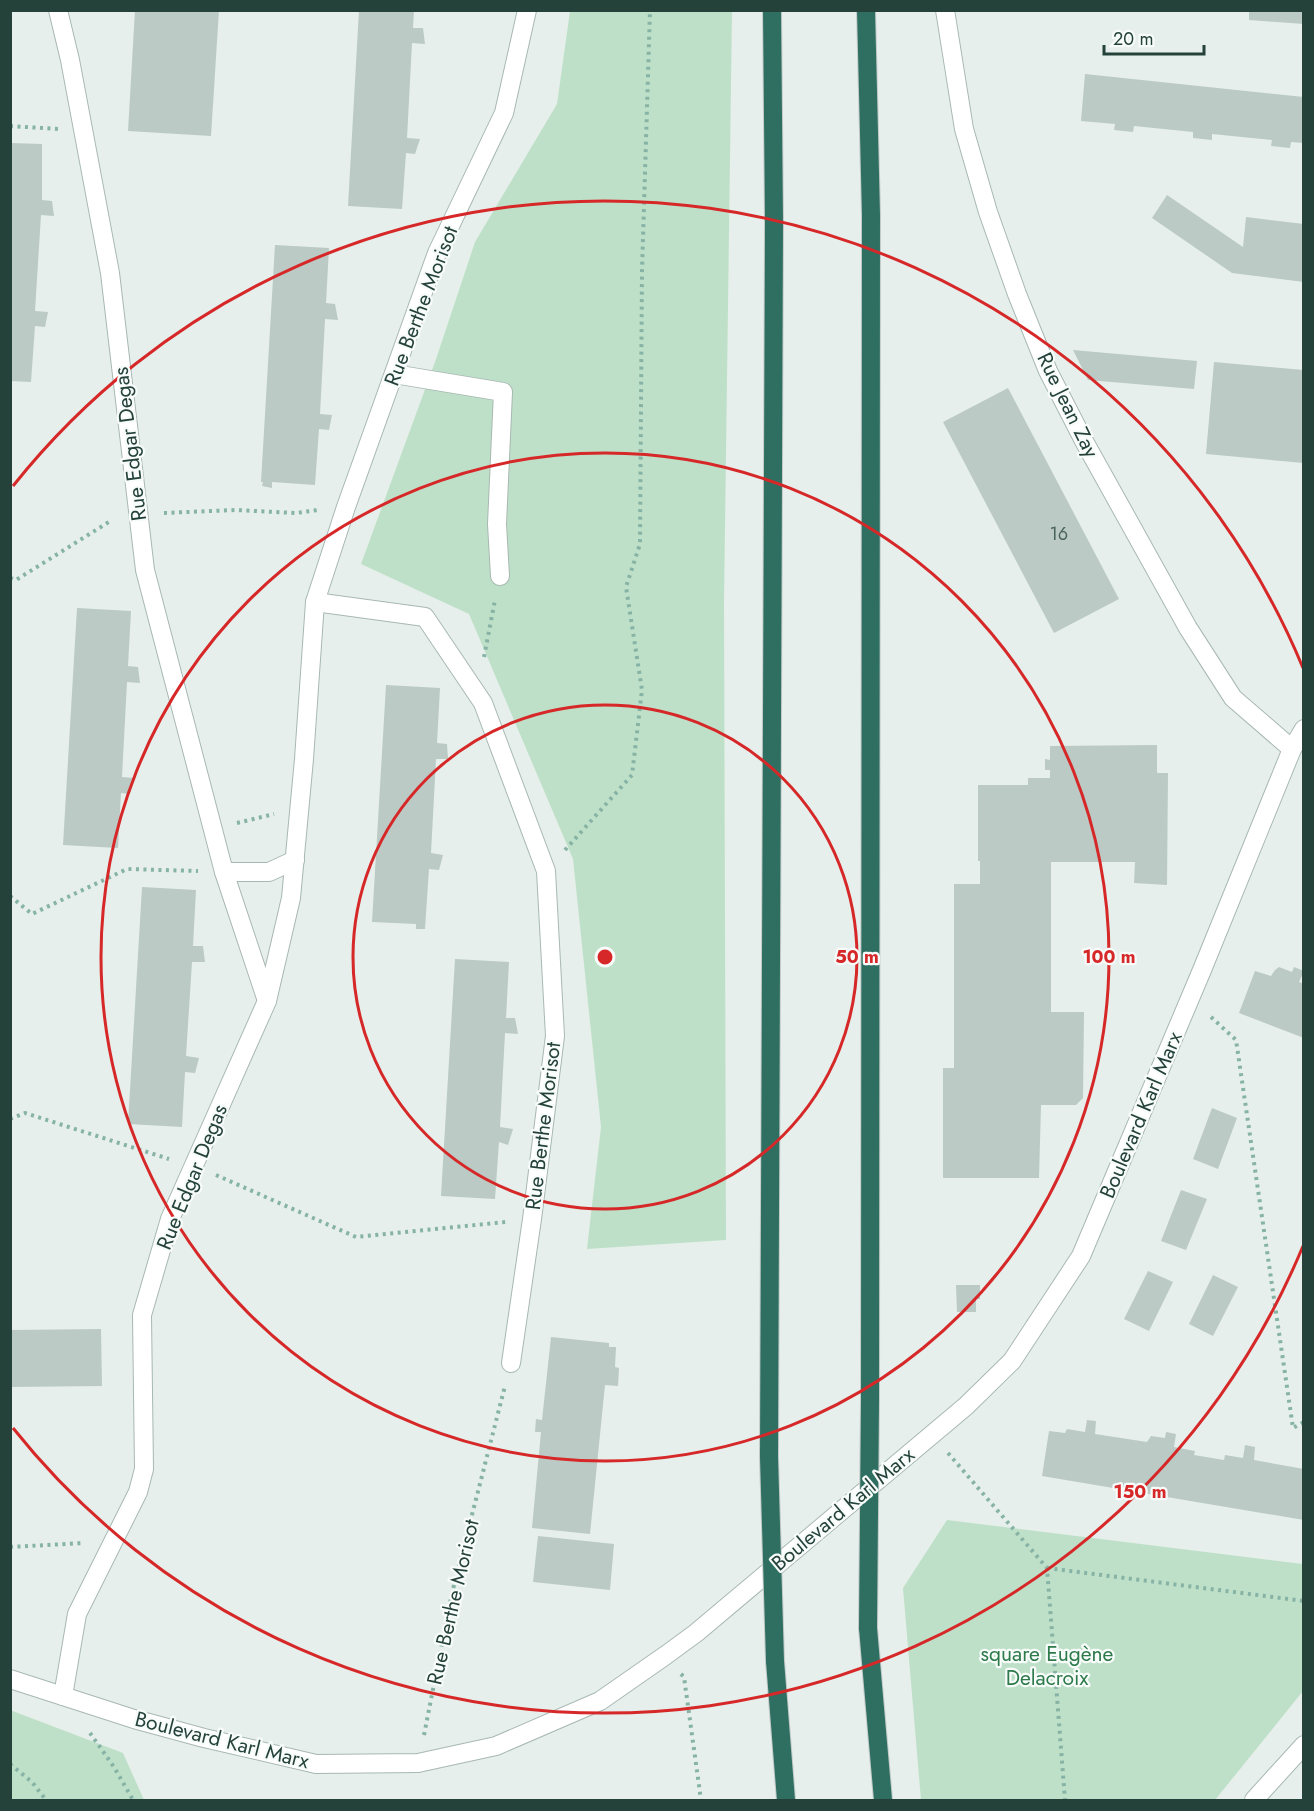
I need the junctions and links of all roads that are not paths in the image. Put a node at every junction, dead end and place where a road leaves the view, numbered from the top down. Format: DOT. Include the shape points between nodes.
graph roads {
  1 [pos="58,10"];
  2 [pos="527,10"];
  3 [pos="772,10"];
  4 [pos="866,10"];
  5 [pos="945,10"];
  6 [pos="394,374"];
  7 [pos="500,576"];
  8 [pos="315,602"];
  9 [pos="1304,729"];
  10 [pos="1292,749"];
  11 [pos="295,860"];
  12 [pos="224,872"];
  13 [pos="267,1001"];
  14 [pos="511,1363"];
  15 [pos="10,1679"];
  16 [pos="63,1696"];
  17 [pos="1304,1745"];
  18 [pos="786,1800"];
  19 [pos="883,1800"];
  20 [pos="1254,1800"];
  1 -- 12 [label="street, Rue Edgar Degas" via="110,273 145,570"];
  2 -- 6 [label="street, Rue Berthe Morisot" via="504,113 437,253"];
  3 -- 18 [label="highway, bridge" via="768,1457 775,1661"];
  4 -- 19 [label="highway, bridge" via="871,215 867,1628"];
  5 -- 10 [label="street, Rue Jean Zay" via="964,129 1017,294 1048,371 1188,628 1233,698"];
  6 -- 7 [label="street" via="503,392 497,524"];
  6 -- 8 [label="street, Rue Berthe Morisot"];
  8 -- 11 [label="street, Rue Berthe Morisot"];
  8 -- 14 [label="street, Rue Berthe Morisot" via="425,617 483,703 546,871 555,1036"];
  9 -- 10 [label="street, Boulevard Karl Marx"];
  10 -- 16 [label="street, Boulevard Karl Marx" via="1081,1256 1012,1361 966,1406 696,1633 600,1701 496,1746 418,1763 316,1764 204,1738"];
  11 -- 12 [label="street" via="269,872"];
  11 -- 13 [label="street, Rue Berthe Morisot" via="291,898"];
  12 -- 13 [label="street, Rue Edgar Degas"];
  13 -- 16 [label="street, Rue Edgar Degas" via="170,1219 142,1315 144,1469 138,1492 77,1614"];
  15 -- 16 [label="street, Boulevard Karl Marx"];
  17 -- 20 [label="street"];
}
